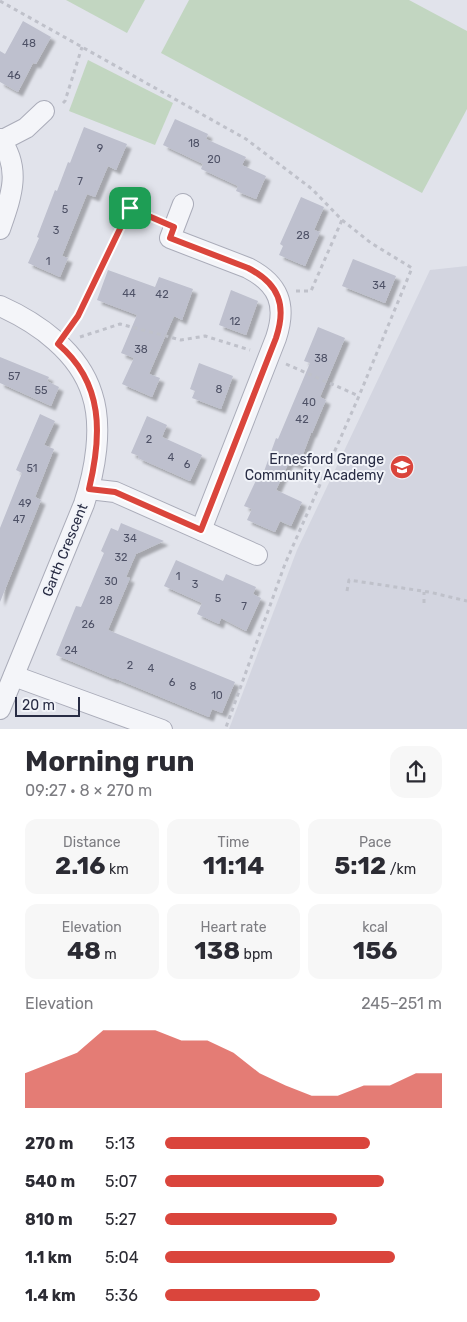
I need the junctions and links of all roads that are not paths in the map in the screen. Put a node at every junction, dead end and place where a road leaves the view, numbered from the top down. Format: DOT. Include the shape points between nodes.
graph roads {
  1 [pos="44,111"];
  2 [pos="1,140"];
  3 [pos="183,204"];
  4 [pos="0,229"];
  5 [pos="0,306"];
  6 [pos="89,489"];
  7 [pos="201,530"];
  8 [pos="257,555"];
  9 [pos="14,676"];
  10 [pos="0,709"];
  11 [pos="152,728"];
  1 -- 2 [label="street" via="26,128"];
  2 -- 4 [label="street" via="12,164 13,183"];
  3 -- 7 [label="street" via="170,238 259,273 269,281 280,300 280,325"];
  5 -- 6 [label="street, Garth Crescent" via="21,316 58,344 86,378 97,414"];
  6 -- 7 [label="street" via="115,492"];
  6 -- 9 [label="street, Garth Crescent"];
  7 -- 8 [label="street"];
  9 -- 10 [label="street, Garth Crescent"];
  9 -- 11 [label="street"];
}
